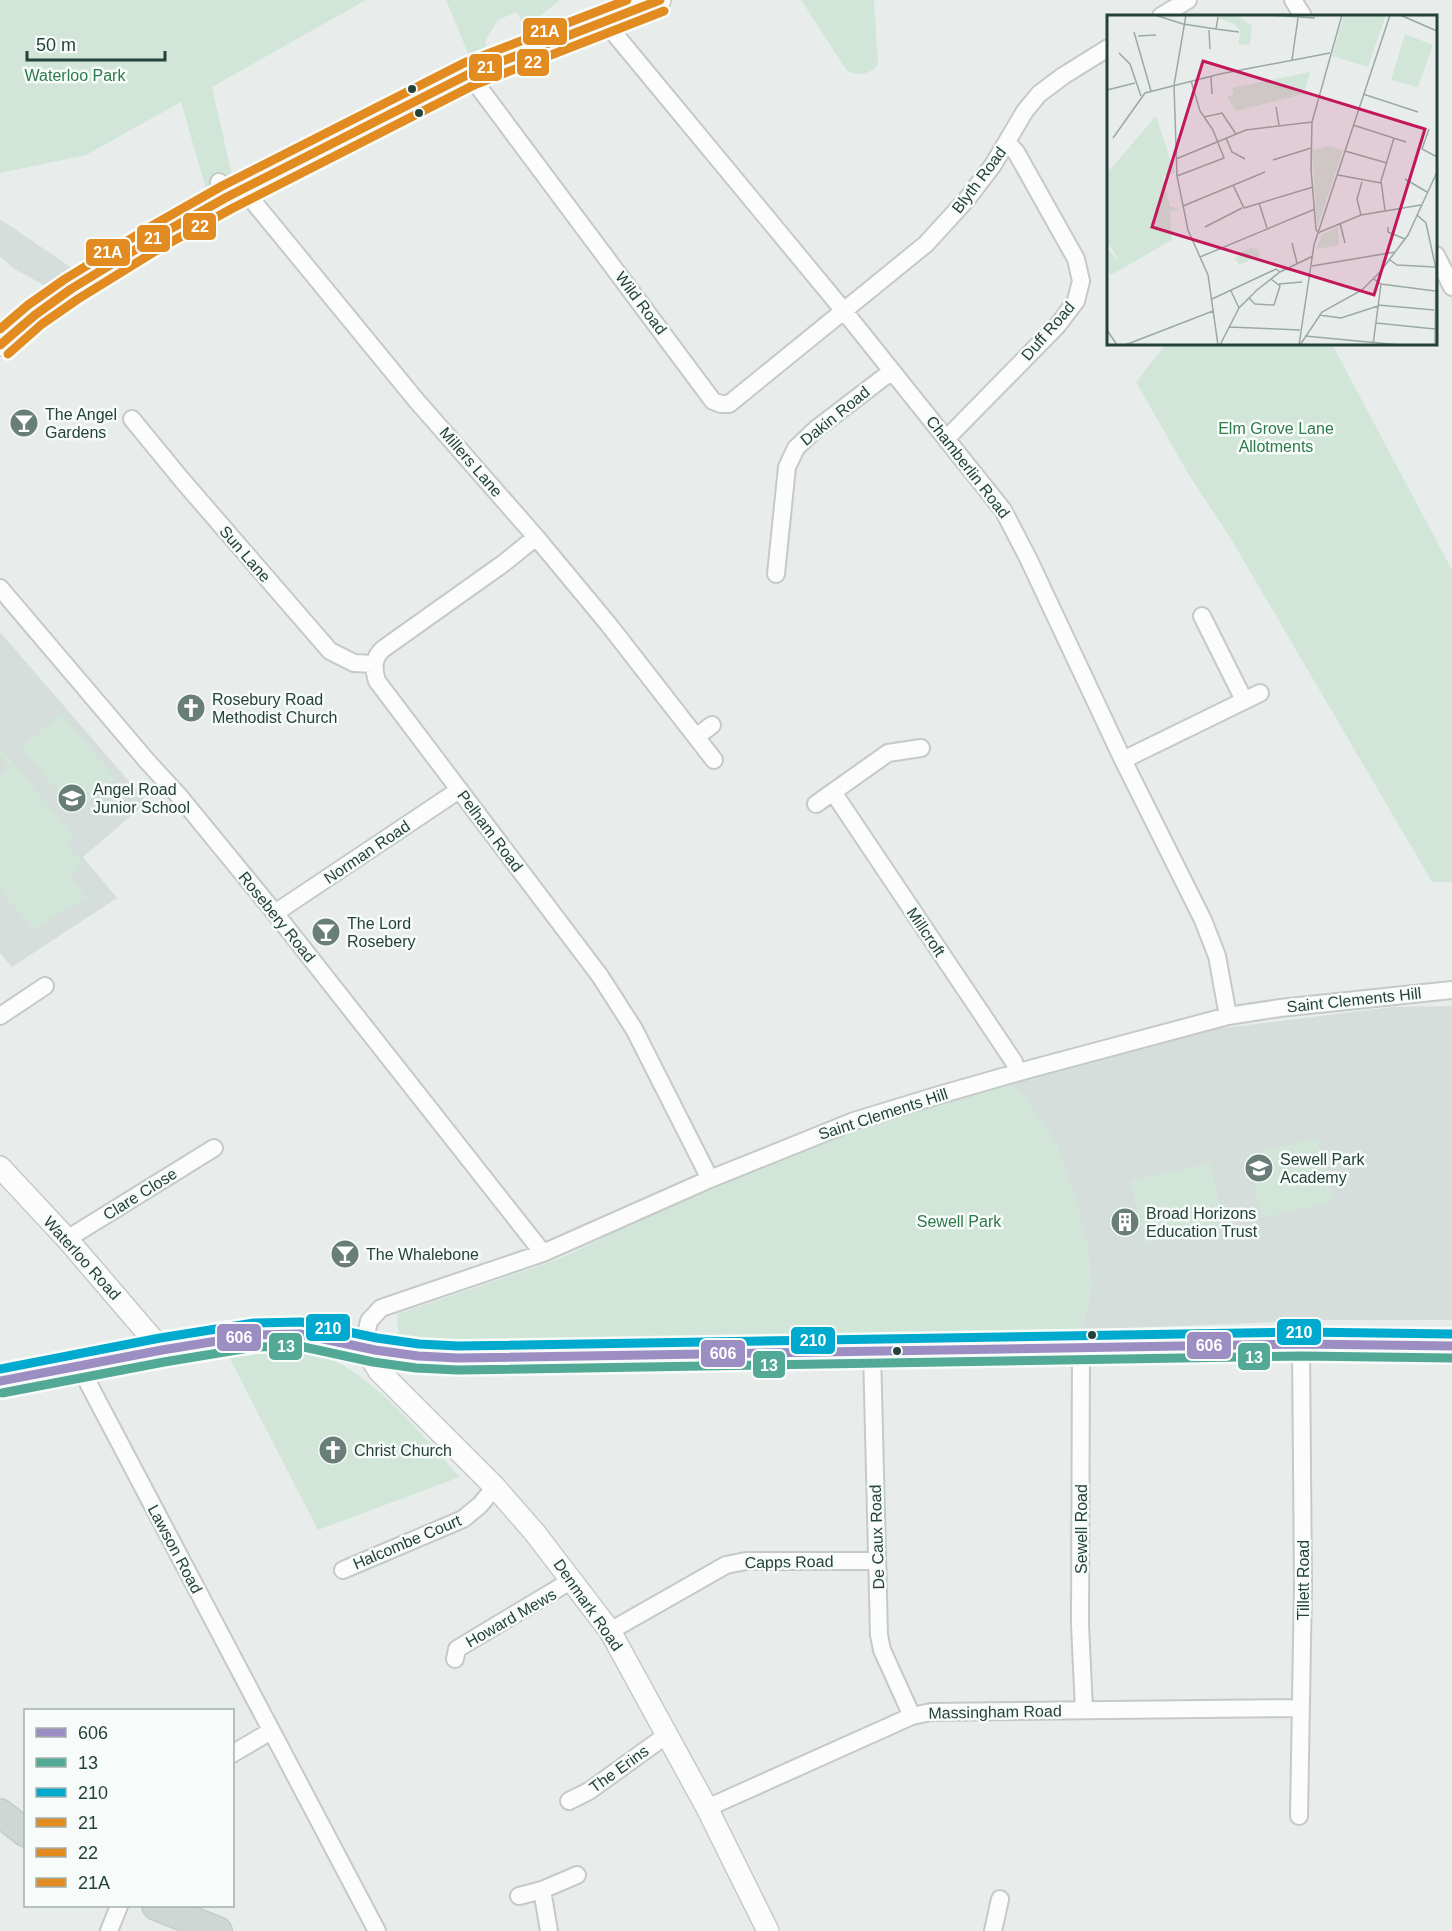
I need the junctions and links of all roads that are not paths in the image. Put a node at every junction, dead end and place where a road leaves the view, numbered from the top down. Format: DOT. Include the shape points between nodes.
graph roads {
  1 [pos="660,0"];
  2 [pos="1188,0"];
  3 [pos="1293,0"];
  4 [pos="1163,15"];
  5 [pos="1302,15"];
  6 [pos="604,21"];
  7 [pos="1107,49"];
  8 [pos="469,74"];
  9 [pos="1007,142"];
  10 [pos="230,189"];
  11 [pos="1437,257"];
  12 [pos="1452,287"];
  13 [pos="844,310"];
  14 [pos="0,345"];
  15 [pos="892,371"];
  16 [pos="132,419"];
  17 [pos="946,440"];
  18 [pos="536,537"];
  19 [pos="776,574"];
  20 [pos="0,588"];
  21 [pos="1202,616"];
  22 [pos="374,664"];
  23 [pos="1260,693"];
  24 [pos="1244,700"];
  25 [pos="712,725"];
  26 [pos="696,737"];
  27 [pos="921,748"];
  28 [pos="714,760"];
  29 [pos="1123,760"];
  30 [pos="459,790"];
  31 [pos="833,792"];
  32 [pos="816,804"];
  33 [pos="275,913"];
  34 [pos="45,986"];
  35 [pos="1452,990"];
  36 [pos="0,1016"];
  37 [pos="1228,1016"];
  38 [pos="1017,1072"];
  39 [pos="214,1148"];
  40 [pos="0,1167"];
  41 [pos="710,1179"];
  42 [pos="67,1239"];
  43 [pos="543,1254"];
  44 [pos="1301,1344"];
  45 [pos="1452,1346"];
  46 [pos="1080,1348"];
  47 [pos="369,1349"];
  48 [pos="162,1350"];
  49 [pos="872,1351"];
  50 [pos="84,1366"];
  51 [pos="0,1381"];
  52 [pos="495,1488"];
  53 [pos="877,1561"];
  54 [pos="343,1570"];
  55 [pos="572,1580"];
  56 [pos="610,1631"];
  57 [pos="455,1659"];
  58 [pos="1301,1708"];
  59 [pos="1084,1710"];
  60 [pos="912,1716"];
  61 [pos="271,1731"];
  62 [pos="668,1734"];
  63 [pos="234,1753"];
  64 [pos="569,1801"];
  65 [pos="707,1808"];
  66 [pos="0,1813"];
  67 [pos="1299,1816"];
  68 [pos="24,1831"];
  69 [pos="577,1875"];
  70 [pos="542,1890"];
  71 [pos="519,1896"];
  72 [pos="1000,1899"];
  73 [pos="118,1907"];
  74 [pos="161,1907"];
  75 [pos="109,1931"];
  76 [pos="218,1931"];
  77 [pos="377,1931"];
  78 [pos="549,1931"];
  79 [pos="768,1931"];
  80 [pos="993,1931"];
  1 -- 6 [label="street"];
  2 -- 4 [label="street"];
  3 -- 5 [label="street"];
  6 -- 8 [label="street"];
  6 -- 13 [label="street, Chamberlin Road"];
  7 -- 9 [label="street, Blyth Road" via="1039,94"];
  8 -- 10 [label="street"];
  8 -- 13 [label="street, Wild Road" via="713,401 729,404"];
  9 -- 13 [label="street, Blyth Road" via="967,199 926,244"];
  9 -- 17 [label="street, Duff Road" via="1076,259 1081,281 1076,301 1057,326"];
  10 -- 14 [label="street" via="71,289"];
  10 -- 18 [label="street, Millers Lane"];
  11 -- 12 [label="street"];
  13 -- 15 [label="street, Chamberlin Road"];
  15 -- 17 [label="street, Chamberlin Road"];
  15 -- 19 [label="street, Dakin Road" via="796,448 787,467"];
  16 -- 22 [label="street, Sun Lane" via="330,651 354,663"];
  17 -- 29 [label="street, Chamberlin Road" via="1009,519"];
  18 -- 22 [label="street" via="383,649"];
  18 -- 26 [label="street, Millers Lane"];
  20 -- 33 [label="street, Rosebery Road"];
  21 -- 24 [label="street"];
  22 -- 30 [label="street, Pelham Road" via="377,681"];
  23 -- 24 [label="street"];
  24 -- 29 [label="street"];
  25 -- 26 [label="street"];
  26 -- 28 [label="street, Millers Lane"];
  27 -- 31 [label="street" via="888,753"];
  29 -- 37 [label="street, Chamberlin Road" via="1203,920 1217,956"];
  30 -- 33 [label="street, Norman Road"];
  30 -- 41 [label="street, Pelham Road" via="600,976 634,1029"];
  31 -- 32 [label="street"];
  31 -- 38 [label="street, Millcroft"];
  33 -- 43 [label="street, Rosebery Road"];
  34 -- 36 [label="street"];
  35 -- 37 [label="street, Saint Clements Hill"];
  37 -- 38 [label="street, Saint Clements Hill"];
  38 -- 41 [label="street, Saint Clements Hill" via="854,1121"];
  39 -- 42 [label="street, Clare Close"];
  40 -- 42 [label="street, Waterloo Road"];
  41 -- 43 [label="street, Saint Clements Hill"];
  42 -- 48 [label="street, Waterloo Road"];
  43 -- 47 [label="street, Saint Clements Hill" via="381,1308 369,1320"];
  44 -- 45 [label="main road"];
  44 -- 46 [label="main road"];
  44 -- 58 [label="street, Tillett Road"];
  46 -- 49 [label="main road"];
  46 -- 59 [label="street, Sewell Road" via="1080,1625"];
  47 -- 48 [label="main road" via="300,1334 254,1335"];
  47 -- 49 [label="main road" via="458,1358"];
  47 -- 52 [label="street, Denmark Road" via="379,1371"];
  48 -- 50 [label="main road"];
  49 -- 53 [label="street, De Caux Road"];
  50 -- 51 [label="main road"];
  50 -- 61 [label="street, Lawson Road" via="87,1381"];
  52 -- 54 [label="street, Halcombe Court" via="463,1519"];
  52 -- 55 [label="street, Denmark Road"];
  53 -- 56 [label="street, Capps Road" via="746,1561 726,1565"];
  53 -- 60 [label="street, De Caux Road" via="882,1650"];
  55 -- 56 [label="street, Denmark Road"];
  55 -- 57 [label="street, Howard Mews" via="457,1649"];
  56 -- 62 [label="street, Denmark Road"];
  58 -- 59 [label="street, Massingham Road"];
  58 -- 67 [label="street, Tillett Road"];
  59 -- 60 [label="street, Massingham Road" via="932,1712"];
  60 -- 65 [label="street, Massingham Road"];
  61 -- 63 [label="street"];
  61 -- 77 [label="street, Lawson Road"];
  62 -- 64 [label="street, The Erins"];
  62 -- 65 [label="street, Denmark Road"];
  65 -- 79 [label="street, Denmark Road"];
  66 -- 68 [label="main road"];
  69 -- 70 [label="street"];
  70 -- 71 [label="street"];
  70 -- 78 [label="street"];
  72 -- 80 [label="street"];
  73 -- 75 [label="street"];
  74 -- 76 [label="main road"];
}
